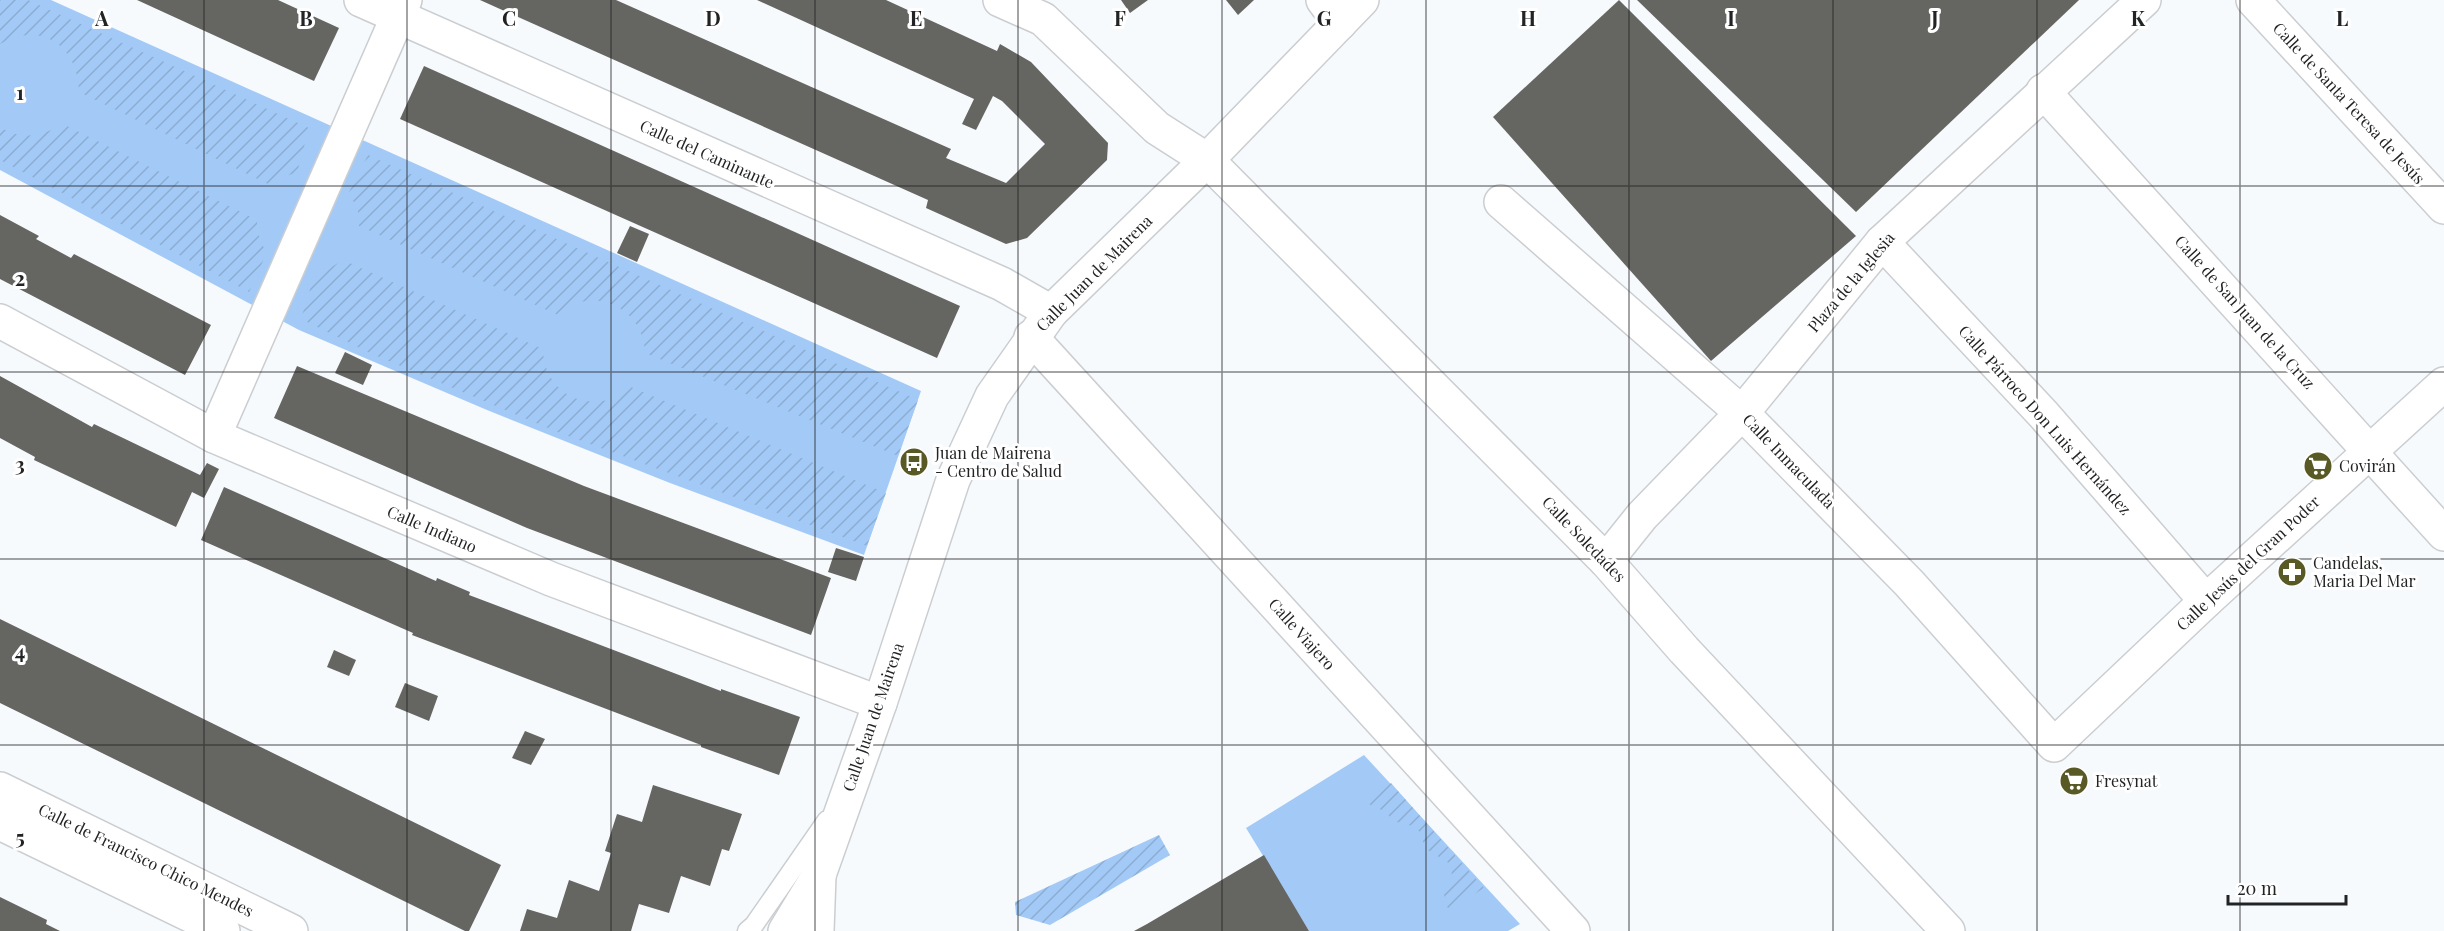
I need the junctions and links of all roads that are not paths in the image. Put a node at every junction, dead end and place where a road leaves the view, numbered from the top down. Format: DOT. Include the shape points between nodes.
graph roads {
  1 [pos="361,0"];
  2 [pos="1000,0"];
  3 [pos="2145,0"];
  4 [pos="2253,0"];
  5 [pos="401,8"];
  6 [pos="1341,8"];
  7 [pos="2043,91"];
  8 [pos="1207,160"];
  9 [pos="1501,202"];
  10 [pos="2444,207"];
  11 [pos="1882,242"];
  12 [pos="0,321"];
  13 [pos="1041,325"];
  14 [pos="2444,384"];
  15 [pos="1742,413"];
  16 [pos="214,436"];
  17 [pos="2371,451"];
  18 [pos="2444,534"];
  19 [pos="1606,561"];
  20 [pos="2206,601"];
  21 [pos="880,703"];
  22 [pos="2054,745"];
  23 [pos="0,789"];
  24 [pos="849,789"];
  25 [pos="0,823"];
  26 [pos="819,875"];
  27 [pos="223,931"];
  28 [pos="291,931"];
  29 [pos="747,931"];
  30 [pos="785,931"];
  31 [pos="818,931"];
  32 [pos="1573,931"];
  33 [pos="1948,931"];
  1 -- 5 [label="street, Calle del Caminante"];
  2 -- 8 [label="street, Calle Soledades" via="1043,19 1157,128"];
  3 -- 7 [label="street, Plaza de la Iglesia"];
  4 -- 10 [label="street, Calle de Santa Teresa de Jesús"];
  5 -- 13 [label="street, Calle del Caminante" via="1002,284"];
  5 -- 16 [label="street"];
  6 -- 8 [label="street, Calle Juan de Mairena"];
  7 -- 11 [label="street, Plaza de la Iglesia"];
  7 -- 17 [label="street, Calle de San Juan de la Cruz"];
  8 -- 13 [label="street, Calle Juan de Mairena"];
  8 -- 19 [label="street, Calle Soledades"];
  9 -- 15 [label="street, Calle Inmaculada"];
  11 -- 15 [label="street, Plaza de la Iglesia"];
  11 -- 20 [label="street, Calle Párroco Don Luis Hernández" via="2044,415"];
  12 -- 16 [label="street, Calle Indiano"];
  13 -- 21 [label="street, Calle Juan de Mairena" via="992,396 953,480"];
  13 -- 32 [label="street, Calle Viajero" via="1353,690"];
  14 -- 17 [label="street, Calle Jesús del Gran Poder"];
  15 -- 19 [label="street, Plaza de la Iglesia" via="1642,516"];
  15 -- 22 [label="street, Calle Inmaculada" via="1909,583"];
  16 -- 21 [label="street, Calle Indiano" via="551,579"];
  17 -- 18 [label="street, Calle de San Juan de la Cruz"];
  17 -- 20 [label="street, Calle Jesús del Gran Poder"];
  19 -- 33 [label="street, Calle Soledades" via="1684,650"];
  20 -- 22 [label="street, Calle Jesús del Gran Poder"];
  21 -- 24 [label="street, Calle Juan de Mairena"];
  23 -- 28 [label="street, Calle de Francisco Chico Mendes"];
  24 -- 26 [label="street, Calle Juan de Mairena"];
  24 -- 29 [label="lane"];
  25 -- 27 [label="street, Calle de Francisco Chico Mendes"];
  26 -- 30 [label="street, Calle Juan de Mairena"];
  26 -- 31 [label="street, Calle Juan de Mairena"];
}
